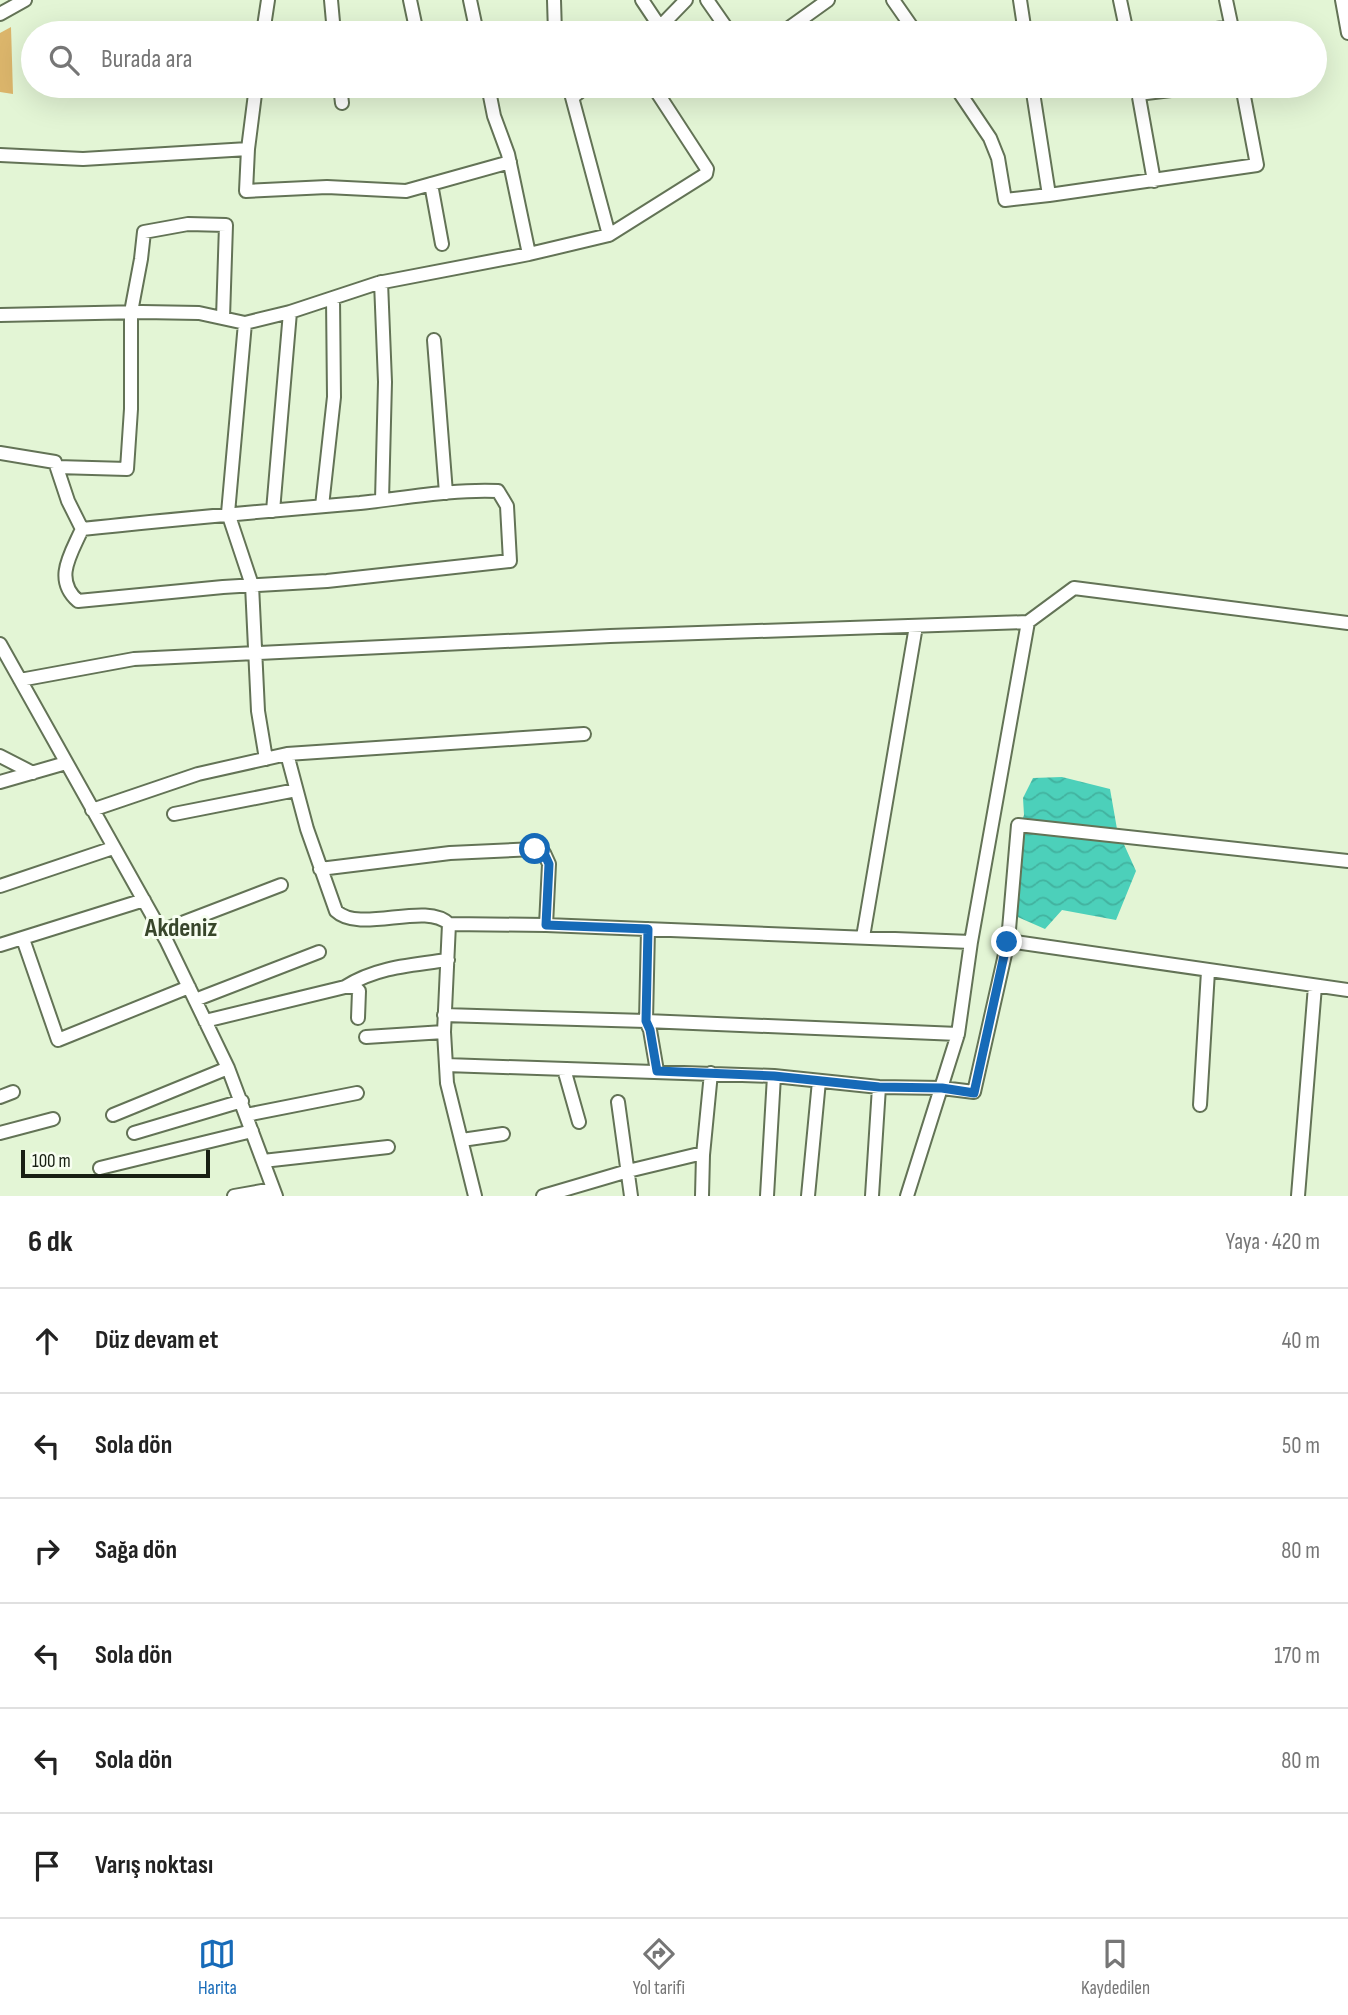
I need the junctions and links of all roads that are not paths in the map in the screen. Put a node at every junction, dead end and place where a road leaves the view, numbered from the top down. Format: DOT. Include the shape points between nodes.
graph roads {
  1 [pos="25,0"];
  2 [pos="268,0"];
  3 [pos="331,0"];
  4 [pos="410,0"];
  5 [pos="470,0"];
  6 [pos="554,0"];
  7 [pos="642,0"];
  8 [pos="686,0"];
  9 [pos="707,0"];
  10 [pos="828,0"];
  11 [pos="893,0"];
  12 [pos="1020,0"];
  13 [pos="1120,0"];
  14 [pos="1226,0"];
  15 [pos="1342,0"];
  16 [pos="0,14"];
  17 [pos="265,21"];
  18 [pos="333,21"];
  19 [pos="414,21"];
  20 [pos="474,21"];
  21 [pos="555,21"];
  22 [pos="653,21"];
  23 [pos="668,21"];
  24 [pos="722,21"];
  25 [pos="799,21"];
  26 [pos="908,21"];
  27 [pos="1023,21"];
  28 [pos="1124,21"];
  29 [pos="1230,21"];
  30 [pos="1348,33"];
  31 [pos="254,98"];
  32 [pos="341,98"];
  33 [pos="490,98"];
  34 [pos="573,98"];
  35 [pos="661,98"];
  36 [pos="963,98"];
  37 [pos="1034,98"];
  38 [pos="1139,98"];
  39 [pos="1244,98"];
  40 [pos="342,103"];
  41 [pos="248,149"];
  42 [pos="0,155"];
  43 [pos="510,162"];
  44 [pos="1154,181"];
  45 [pos="431,184"];
  46 [pos="1049,195"];
  47 [pos="609,235"];
  48 [pos="442,244"];
  49 [pos="529,254"];
  50 [pos="381,282"];
  51 [pos="334,298"];
  52 [pos="131,312"];
  53 [pos="290,312"];
  54 [pos="0,314"];
  55 [pos="223,318"];
  56 [pos="245,323"];
  57 [pos="434,340"];
  58 [pos="0,453"];
  59 [pos="57,467"];
  60 [pos="446,493"];
  61 [pos="382,500"];
  62 [pos="322,506"];
  63 [pos="273,511"];
  64 [pos="228,513"];
  65 [pos="82,529"];
  66 [pos="252,585"];
  67 [pos="1028,622"];
  68 [pos="1348,623"];
  69 [pos="916,626"];
  70 [pos="0,644"];
  71 [pos="255,654"];
  72 [pos="20,680"];
  73 [pos="584,734"];
  74 [pos="287,754"];
  75 [pos="0,756"];
  76 [pos="266,759"];
  77 [pos="66,763"];
  78 [pos="33,773"];
  79 [pos="0,782"];
  80 [pos="296,790"];
  81 [pos="92,810"];
  82 [pos="174,814"];
  83 [pos="113,848"];
  84 [pos="1348,861"];
  85 [pos="320,869"];
  86 [pos="281,885"];
  87 [pos="0,886"];
  88 [pos="144,901"];
  89 [pos="449,924"];
  90 [pos="546,925"];
  91 [pos="648,929"];
  92 [pos="161,931"];
  93 [pos="863,937"];
  94 [pos="23,939"];
  95 [pos="971,942"];
  96 [pos="1007,942"];
  97 [pos="0,945"];
  98 [pos="319,952"];
  99 [pos="448,960"];
  100 [pos="1208,971"];
  101 [pos="1315,986"];
  102 [pos="189,987"];
  103 [pos="345,987"];
  104 [pos="1348,990"];
  105 [pos="195,1000"];
  106 [pos="444,1015"];
  107 [pos="358,1018"];
  108 [pos="205,1021"];
  109 [pos="646,1021"];
  110 [pos="444,1032"];
  111 [pos="958,1034"];
  112 [pos="366,1037"];
  113 [pos="446,1065"];
  114 [pos="228,1068"];
  115 [pos="564,1069"];
  116 [pos="657,1071"];
  117 [pos="711,1073"];
  118 [pos="774,1076"];
  119 [pos="819,1081"];
  120 [pos="879,1087"];
  121 [pos="942,1088"];
  122 [pos="13,1092"];
  123 [pos="357,1093"];
  124 [pos="0,1097"];
  125 [pos="242,1101"];
  126 [pos="618,1102"];
  127 [pos="1199,1105"];
  128 [pos="113,1115"];
  129 [pos="246,1115"];
  130 [pos="53,1119"];
  131 [pos="579,1122"];
  132 [pos="252,1131"];
  133 [pos="0,1133"];
  134 [pos="134,1133"];
  135 [pos="503,1134"];
  136 [pos="461,1140"];
  137 [pos="388,1147"];
  138 [pos="703,1153"];
  139 [pos="263,1161"];
  140 [pos="100,1168"];
  141 [pos="628,1171"];
  142 [pos="275,1192"];
  143 [pos="233,1196"];
  144 [pos="475,1196"];
  145 [pos="543,1196"];
  146 [pos="631,1196"];
  147 [pos="702,1196"];
  148 [pos="766,1196"];
  149 [pos="807,1196"];
  150 [pos="872,1196"];
  151 [pos="906,1196"];
  152 [pos="1298,1196"];
  1 -- 16 [label="street"];
  2 -- 17 [label="street"];
  3 -- 18 [label="street"];
  4 -- 19 [label="street"];
  5 -- 20 [label="street"];
  6 -- 21 [label="street"];
  7 -- 22 [label="street"];
  8 -- 23 [label="street"];
  9 -- 24 [label="street"];
  10 -- 25 [label="street"];
  11 -- 26 [label="street"];
  12 -- 27 [label="street"];
  13 -- 28 [label="street"];
  14 -- 29 [label="street"];
  15 -- 30 [label="street"];
  31 -- 41 [label="street"];
  32 -- 40 [label="street"];
  33 -- 43 [label="street"];
  34 -- 47 [label="street"];
  35 -- 47 [label="street" via="706,174"];
  36 -- 46 [label="street" via="990,138 1005,200"];
  37 -- 46 [label="street"];
  38 -- 44 [label="street"];
  39 -- 44 [label="street" via="1257,165"];
  41 -- 42 [label="street" via="83,159"];
  41 -- 45 [label="street" via="246,191 327,187 406,191"];
  43 -- 45 [label="street"];
  43 -- 49 [label="street"];
  44 -- 46 [label="street"];
  45 -- 48 [label="street"];
  47 -- 49 [label="street"];
  49 -- 50 [label="street"];
  50 -- 51 [label="street"];
  50 -- 61 [label="street" via="385,382"];
  51 -- 53 [label="street"];
  51 -- 62 [label="street" via="334,397"];
  52 -- 54 [label="street"];
  52 -- 55 [label="street"];
  52 -- 55 [label="street" via="144,232 188,224 226,225"];
  52 -- 59 [label="street" via="127,469"];
  53 -- 56 [label="street"];
  53 -- 63 [label="street"];
  55 -- 56 [label="street"];
  56 -- 64 [label="street"];
  57 -- 60 [label="street"];
  58 -- 59 [label="street" via="55,462"];
  59 -- 65 [label="street"];
  60 -- 61 [label="street"];
  60 -- 66 [label="street" via="498,491 507,506 510,561"];
  61 -- 62 [label="street"];
  62 -- 63 [label="street"];
  63 -- 64 [label="street"];
  64 -- 65 [label="street"];
  64 -- 66 [label="street"];
  65 -- 66 [label="street" via="65,572 69,593 78,601"];
  66 -- 71 [label="street"];
  67 -- 68 [label="street" via="1074,587"];
  67 -- 69 [label="street"];
  67 -- 95 [label="street"];
  69 -- 71 [label="street"];
  69 -- 93 [label="street"];
  70 -- 72 [label="street"];
  71 -- 72 [label="street" via="134,659"];
  71 -- 76 [label="street"];
  72 -- 77 [label="street"];
  73 -- 74 [label="street"];
  74 -- 76 [label="street"];
  74 -- 80 [label="street"];
  75 -- 78 [label="street"];
  76 -- 81 [label="street" via="198,774"];
  77 -- 78 [label="street"];
  77 -- 81 [label="street"];
  78 -- 79 [label="street"];
  80 -- 82 [label="street"];
  80 -- 85 [label="street"];
  81 -- 83 [label="street"];
  83 -- 87 [label="street"];
  83 -- 88 [label="street"];
  84 -- 96 [label="street" via="1018,825"];
  85 -- 89 [label="street" via="342,916 423,916"];
  85 -- 90 [label="street" via="461,852 535,849 544,853 549,864"];
  86 -- 92 [label="street"];
  88 -- 92 [label="street"];
  88 -- 94 [label="street"];
  89 -- 90 [label="street"];
  89 -- 99 [label="street"];
  90 -- 91 [label="street"];
  91 -- 93 [label="street"];
  91 -- 109 [label="street"];
  92 -- 102 [label="street"];
  93 -- 95 [label="street"];
  94 -- 97 [label="street"];
  94 -- 102 [label="street" via="58,1040"];
  95 -- 111 [label="street"];
  96 -- 100 [label="street"];
  96 -- 121 [label="street" via="974,1093"];
  98 -- 105 [label="street"];
  99 -- 103 [label="street" via="398,966 361,976"];
  99 -- 106 [label="street"];
  100 -- 101 [label="street"];
  100 -- 127 [label="street"];
  101 -- 104 [label="street"];
  101 -- 152 [label="street"];
  102 -- 105 [label="street"];
  103 -- 107 [label="street" via="359,991"];
  103 -- 108 [label="street"];
  105 -- 108 [label="street"];
  106 -- 109 [label="street"];
  106 -- 110 [label="street"];
  108 -- 114 [label="street"];
  109 -- 111 [label="street"];
  109 -- 116 [label="street"];
  110 -- 112 [label="street"];
  110 -- 113 [label="street"];
  111 -- 121 [label="street"];
  113 -- 115 [label="street"];
  113 -- 136 [label="street"];
  114 -- 125 [label="street"];
  114 -- 128 [label="street"];
  115 -- 116 [label="street"];
  115 -- 131 [label="street"];
  116 -- 117 [label="street"];
  117 -- 118 [label="street"];
  117 -- 138 [label="street"];
  118 -- 119 [label="street"];
  118 -- 148 [label="street"];
  119 -- 120 [label="street"];
  119 -- 149 [label="street"];
  120 -- 121 [label="street"];
  120 -- 150 [label="street"];
  121 -- 151 [label="street"];
  122 -- 124 [label="street"];
  123 -- 129 [label="street"];
  125 -- 129 [label="street"];
  125 -- 134 [label="street"];
  126 -- 141 [label="street"];
  129 -- 132 [label="street"];
  130 -- 133 [label="street"];
  132 -- 139 [label="street"];
  132 -- 140 [label="street"];
  135 -- 136 [label="street"];
  136 -- 144 [label="street"];
  137 -- 139 [label="street"];
  138 -- 141 [label="street"];
  138 -- 147 [label="street"];
  139 -- 142 [label="street"];
  141 -- 145 [label="street"];
  141 -- 146 [label="street"];
  142 -- 143 [label="street"];
}
